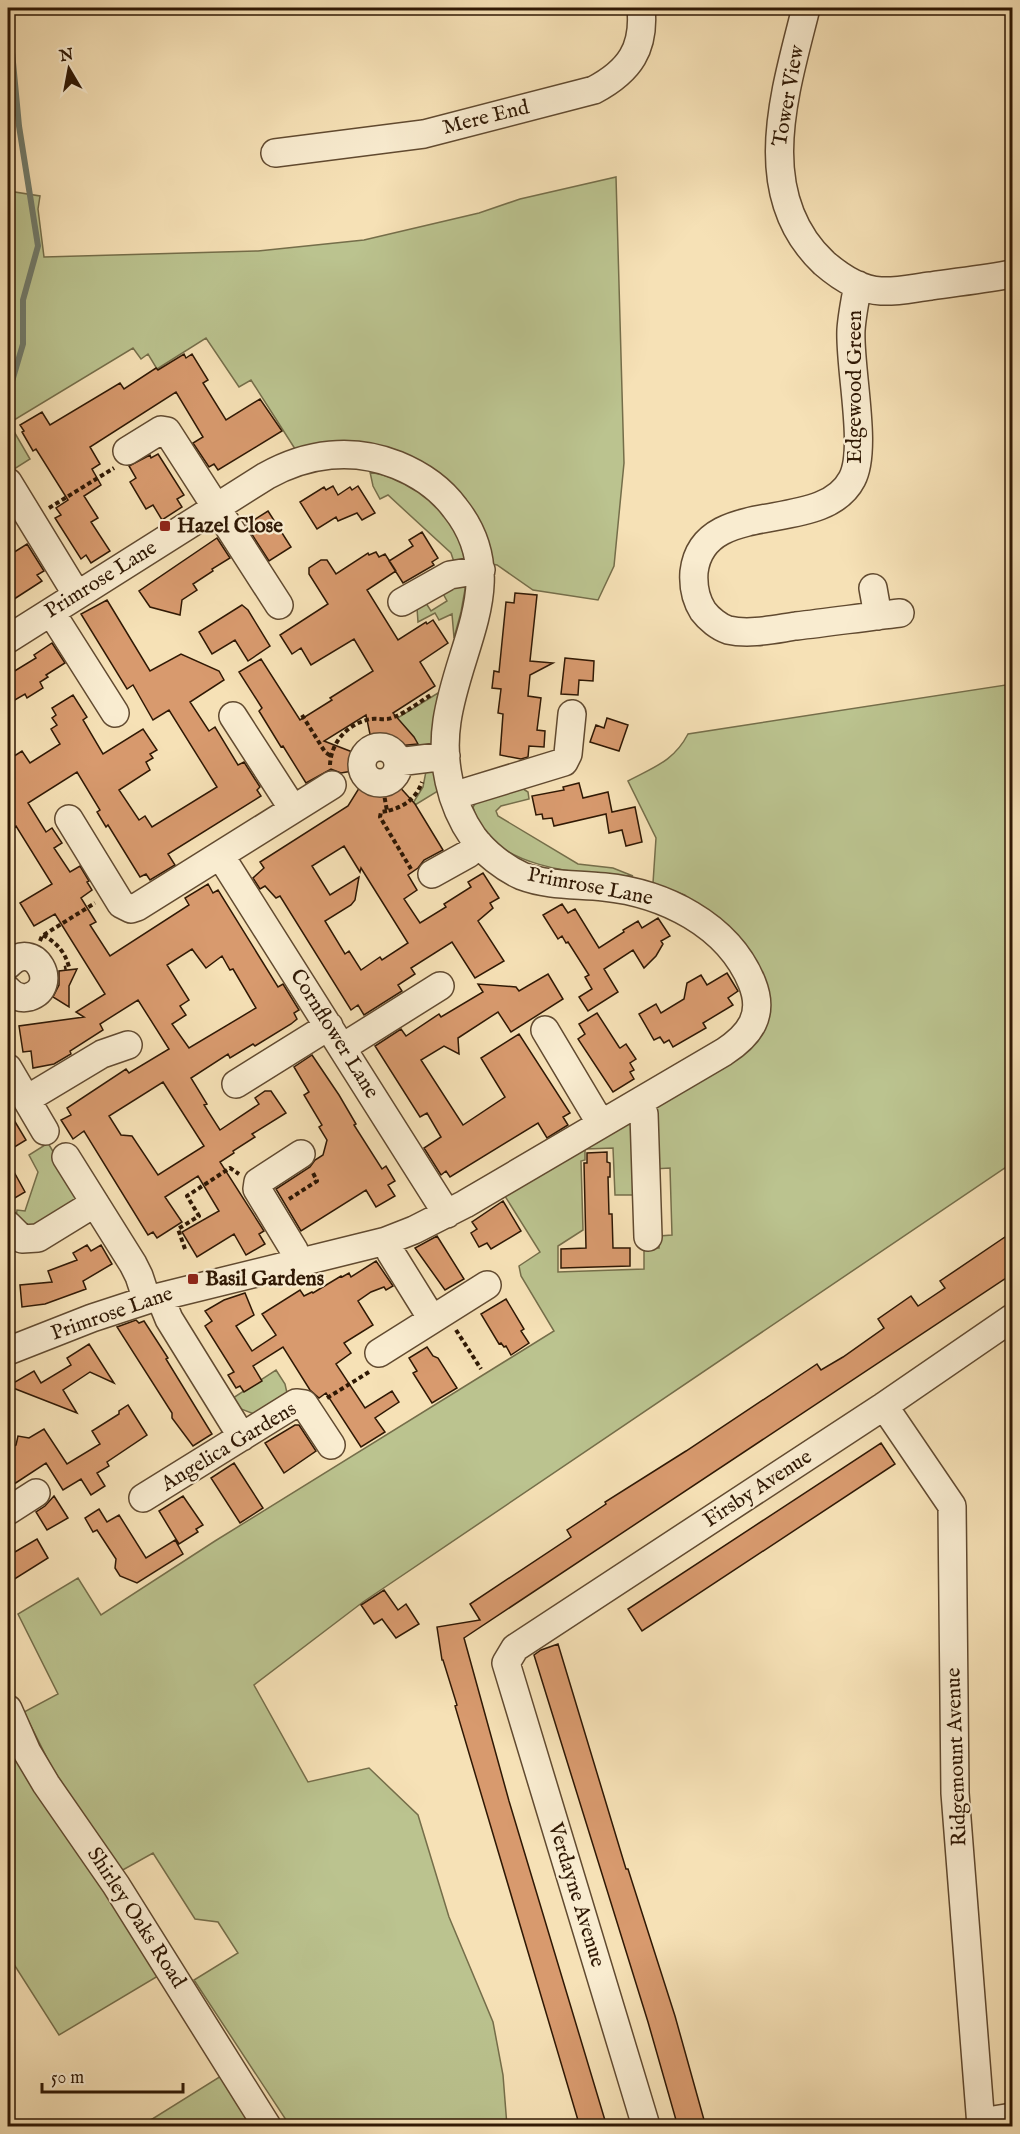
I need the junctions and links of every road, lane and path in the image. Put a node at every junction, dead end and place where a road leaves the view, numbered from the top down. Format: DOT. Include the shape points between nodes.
graph roads {
  1 [pos="641,8"];
  2 [pos="806,8"];
  3 [pos="275,153"];
  4 [pos="1012,274"];
  5 [pos="858,285"];
  6 [pos="126,451"];
  7 [pos="8,482"];
  8 [pos="216,508"];
  9 [pos="31,519"];
  10 [pos="481,570"];
  11 [pos="873,588"];
  12 [pos="77,595"];
  13 [pos="402,602"];
  14 [pos="279,605"];
  15 [pos="51,612"];
  16 [pos="8,639"];
  17 [pos="454,689"];
  18 [pos="115,713"];
  19 [pos="572,714"];
  20 [pos="302,715"];
  21 [pos="233,716"];
  22 [pos="331,756"];
  23 [pos="413,765"];
  24 [pos="331,778"];
  25 [pos="453,796"];
  26 [pos="293,809"];
  27 [pos="387,811"];
  28 [pos="69,819"];
  29 [pos="479,844"];
  30 [pos="220,855"];
  31 [pos="432,874"];
  32 [pos="114,892"];
  33 [pos="20,962"];
  34 [pos="440,986"];
  35 [pos="8,990"];
  36 [pos="545,1030"];
  37 [pos="336,1036"];
  38 [pos="128,1045"];
  39 [pos="8,1068"];
  40 [pos="236,1084"];
  41 [pos="27,1099"];
  42 [pos="640,1102"];
  43 [pos="602,1124"];
  44 [pos="45,1131"];
  45 [pos="301,1155"];
  46 [pos="66,1157"];
  47 [pos="257,1185"];
  48 [pos="95,1203"];
  49 [pos="270,1210"];
  50 [pos="447,1214"];
  51 [pos="8,1225"];
  52 [pos="648,1237"];
  53 [pos="386,1241"];
  54 [pos="185,1249"];
  55 [pos="299,1263"];
  56 [pos="487,1285"];
  57 [pos="154,1298"];
  58 [pos="438,1315"];
  59 [pos="1012,1318"];
  60 [pos="8,1351"];
  61 [pos="379,1353"];
  62 [pos="481,1369"];
  63 [pos="884,1406"];
  64 [pos="308,1409"];
  65 [pos="242,1437"];
  66 [pos="330,1445"];
  67 [pos="36,1493"];
  68 [pos="143,1498"];
  69 [pos="8,1511"];
  70 [pos="507,1663"];
  71 [pos="8,1709"];
  72 [pos="1012,2117"];
  73 [pos="981,2124"];
  74 [pos="267,2127"];
  75 [pos="646,2127"];
  1 -- 3 [label="street, Mere End" via="643,27 634,54 612,80 594,90 424,134"];
  2 -- 5 [label="street, Tower View" via="781,127 781,182 788,208 804,240 828,266"];
  4 -- 5 [label="street, Tower View" via="901,290 879,291"];
  5 -- 11 [label="street, Edgewood Green" via="851,331 858,449 852,481 825,503 727,528 701,551 693,579 705,614 727,630 760,631 889,614"];
  6 -- 8 [label="street" via="161,430 167,431"];
  6 -- 9 [label="path" via="121,464"];
  7 -- 9 [label="street"];
  8 -- 10 [label="street, Primrose Lane" via="300,460 339,454 389,461 417,475 452,504 473,535"];
  8 -- 12 [label="street, Primrose Lane"];
  8 -- 14 [label="street"];
  9 -- 12 [label="street"];
  10 -- 13 [label="street" via="450,575"];
  10 -- 17 [label="street, Primrose Lane" via="475,618"];
  12 -- 15 [label="street, Primrose Lane"];
  15 -- 16 [label="street, Primrose Lane"];
  15 -- 18 [label="street"];
  17 -- 22 [label="path" via="437,691 392,718 358,723 340,736"];
  17 -- 23 [label="street, Primrose Lane" via="447,723"];
  19 -- 25 [label="street" via="564,762"];
  20 -- 22 [label="path"];
  21 -- 26 [label="street"];
  22 -- 24 [label="path"];
  23 -- 25 [label="street, Primrose Lane"];
  23 -- 27 [label="path"];
  23 -- 27 [label="path" via="423,777 418,792 408,802"];
  24 -- 26 [label="street"];
  25 -- 29 [label="street, Primrose Lane"];
  26 -- 30 [label="street"];
  27 -- 31 [label="path" via="381,812 380,817 413,872 422,866"];
  28 -- 32 [label="street"];
  29 -- 31 [label="street"];
  29 -- 42 [label="street, Primrose Lane" via="523,876 624,890 661,900 709,928 743,967 757,1003 756,1015 745,1037"];
  30 -- 32 [label="street" via="137,907 126,908"];
  30 -- 37 [label="street, Cornflower Lane"];
  32 -- 33 [label="path" via="42,936"];
  33 -- 35 [label="street" via="40,964 43,983 30,997 17,997"];
  34 -- 37 [label="street"];
  36 -- 43 [label="street"];
  37 -- 40 [label="street"];
  37 -- 50 [label="street, Cornflower Lane"];
  38 -- 41 [label="street" via="102,1054"];
  39 -- 41 [label="street"];
  41 -- 44 [label="street"];
  42 -- 43 [label="street, Primrose Lane"];
  42 -- 52 [label="street" via="644,1114"];
  43 -- 50 [label="street, Primrose Lane"];
  45 -- 47 [label="street"];
  45 -- 49 [label="path" via="317,1181"];
  46 -- 48 [label="street"];
  47 -- 49 [label="street"];
  47 -- 54 [label="path" via="230,1168 187,1196 199,1216 178,1229"];
  48 -- 51 [label="street" via="38,1238 22,1239"];
  48 -- 57 [label="street"];
  49 -- 55 [label="street"];
  50 -- 53 [label="street, Primrose Lane"];
  53 -- 55 [label="street, Primrose Lane"];
  53 -- 58 [label="street"];
  55 -- 57 [label="street, Primrose Lane"];
  56 -- 58 [label="street"];
  57 -- 60 [label="street, Primrose Lane"];
  57 -- 65 [label="street"];
  58 -- 61 [label="street"];
  58 -- 62 [label="path"];
  59 -- 63 [label="street, Firsby Avenue"];
  61 -- 64 [label="path" via="379,1365"];
  63 -- 70 [label="street, Firsby Avenue" via="515,1648"];
  63 -- 73 [label="street, Ridgemount Avenue" via="952,1506 955,1793"];
  64 -- 65 [label="street, Angelica Gardens" via="296,1403"];
  64 -- 66 [label="street, Angelica Gardens"];
  65 -- 68 [label="street, Angelica Gardens"];
  67 -- 69 [label="street"];
  70 -- 75 [label="street, Verdayne Avenue"];
  71 -- 74 [label="street, Shirley Oaks Road" via="46,1784 116,1885"];
  72 -- 73 [label="street"];
}
